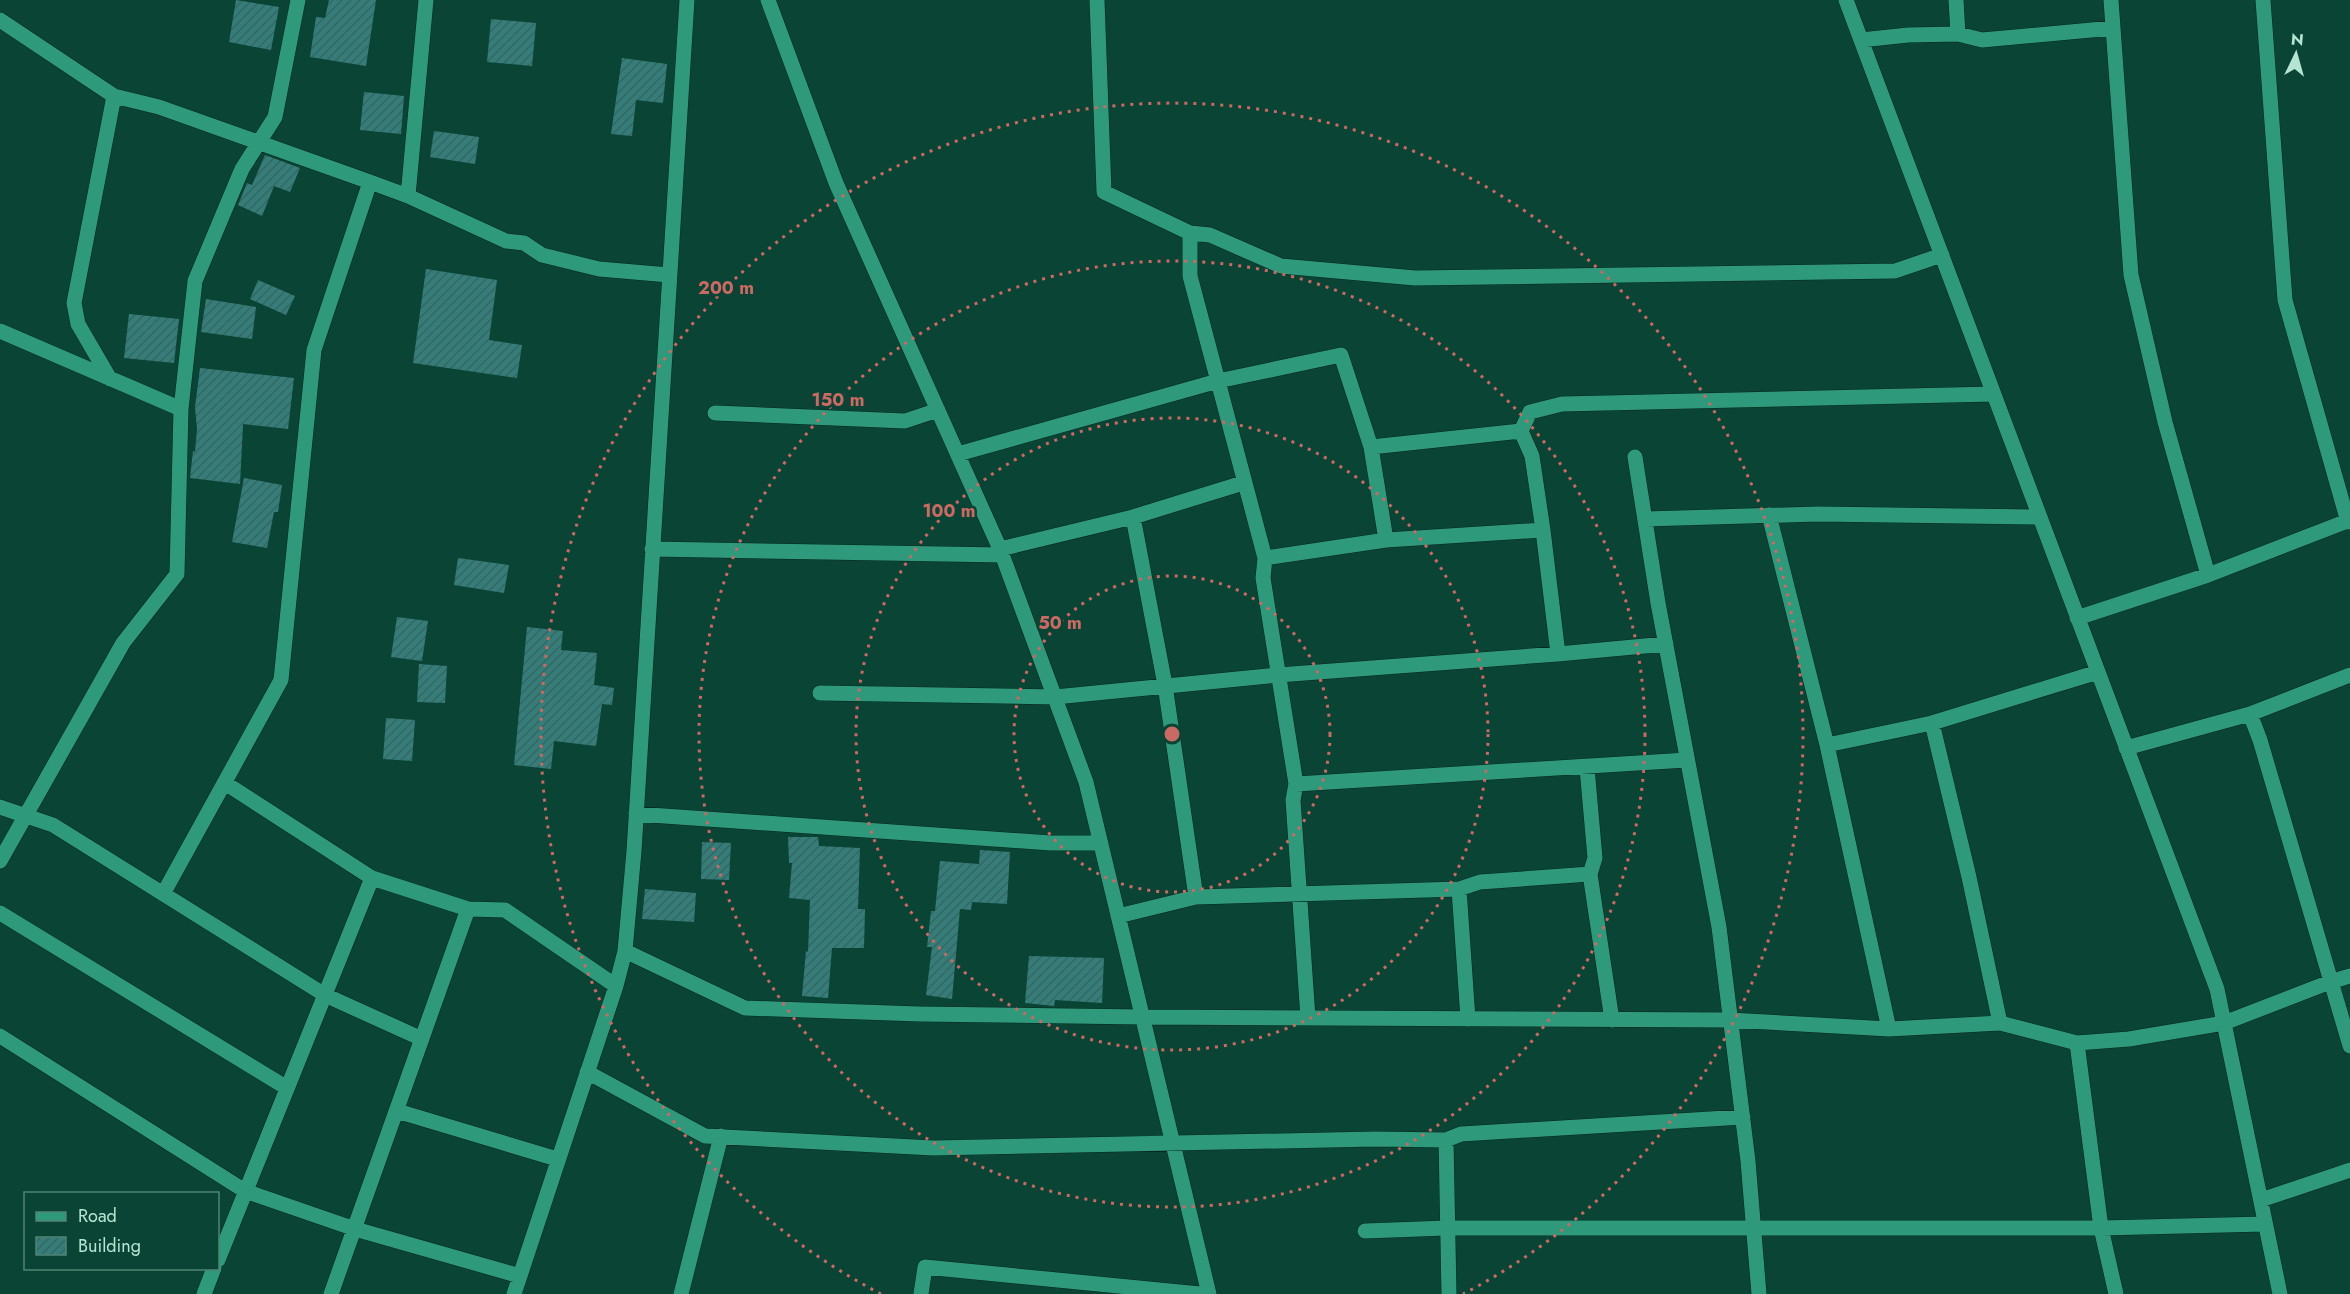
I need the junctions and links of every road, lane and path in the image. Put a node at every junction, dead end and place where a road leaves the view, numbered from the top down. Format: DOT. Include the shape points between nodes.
graph roads {
  1 [pos="298,0"];
  2 [pos="426,0"];
  3 [pos="687,0"];
  4 [pos="768,0"];
  5 [pos="1097,0"];
  6 [pos="1846,0"];
  7 [pos="1956,0"];
  8 [pos="2111,0"];
  9 [pos="2263,0"];
  10 [pos="0,20"];
  11 [pos="2113,28"];
  12 [pos="1959,34"];
  13 [pos="1861,40"];
  14 [pos="114,96"];
  15 [pos="261,141"];
  16 [pos="370,182"];
  17 [pos="408,196"];
  18 [pos="1190,233"];
  19 [pos="1942,255"];
  20 [pos="669,275"];
  21 [pos="0,331"];
  22 [pos="110,379"];
  23 [pos="1218,381"];
  24 [pos="1993,394"];
  25 [pos="181,409"];
  26 [pos="938,410"];
  27 [pos="715,413"];
  28 [pos="1521,431"];
  29 [pos="1371,447"];
  30 [pos="958,454"];
  31 [pos="1635,457"];
  32 [pos="1244,483"];
  33 [pos="1769,515"];
  34 [pos="1133,517"];
  35 [pos="2039,517"];
  36 [pos="1645,519"];
  37 [pos="2349,521"];
  38 [pos="1544,530"];
  39 [pos="1386,540"];
  40 [pos="652,549"];
  41 [pos="1001,552"];
  42 [pos="1264,558"];
  43 [pos="2208,575"];
  44 [pos="2077,618"];
  45 [pos="1666,644"];
  46 [pos="1558,654"];
  47 [pos="2098,672"];
  48 [pos="1278,675"];
  49 [pos="2350,675"];
  50 [pos="1165,685"];
  51 [pos="820,693"];
  52 [pos="1055,698"];
  53 [pos="2250,714"];
  54 [pos="1932,723"];
  55 [pos="1827,745"];
  56 [pos="2126,748"];
  57 [pos="1688,760"];
  58 [pos="1587,768"];
  59 [pos="225,783"];
  60 [pos="1296,784"];
  61 [pos="0,807"];
  62 [pos="636,814"];
  63 [pos="27,815"];
  64 [pos="1101,843"];
  65 [pos="0,861"];
  66 [pos="1590,874"];
  67 [pos="372,878"];
  68 [pos="1459,890"];
  69 [pos="163,894"];
  70 [pos="1299,896"];
  71 [pos="1196,897"];
  72 [pos="468,909"];
  73 [pos="0,913"];
  74 [pos="1118,916"];
  75 [pos="625,951"];
  76 [pos="2350,976"];
  77 [pos="2330,982"];
  78 [pos="616,986"];
  79 [pos="325,995"];
  80 [pos="1143,1017"];
  81 [pos="1308,1018"];
  82 [pos="1468,1019"];
  83 [pos="1612,1020"];
  84 [pos="1730,1020"];
  85 [pos="2000,1023"];
  86 [pos="2224,1023"];
  87 [pos="1889,1029"];
  88 [pos="0,1036"];
  89 [pos="422,1039"];
  90 [pos="2077,1043"];
  91 [pos="2350,1046"];
  92 [pos="587,1072"];
  93 [pos="287,1088"];
  94 [pos="397,1111"];
  95 [pos="1743,1117"];
  96 [pos="721,1136"];
  97 [pos="1446,1140"];
  98 [pos="1173,1144"];
  99 [pos="557,1159"];
  100 [pos="2350,1170"];
  101 [pos="245,1191"];
  102 [pos="2261,1200"];
  103 [pos="2265,1224"];
  104 [pos="1754,1227"];
  105 [pos="355,1228"];
  106 [pos="1446,1228"];
  107 [pos="2101,1228"];
  108 [pos="1365,1231"];
  109 [pos="219,1257"];
  110 [pos="214,1270"];
  111 [pos="520,1276"];
  112 [pos="204,1294"];
  113 [pos="332,1294"];
  114 [pos="514,1294"];
  115 [pos="681,1294"];
  116 [pos="921,1294"];
  117 [pos="1200,1294"];
  118 [pos="1209,1294"];
  119 [pos="1449,1294"];
  120 [pos="1759,1294"];
  121 [pos="2116,1294"];
  122 [pos="2280,1294"];
  1 -- 15 [label="street" via="275,117"];
  2 -- 17 [label="street"];
  3 -- 20 [label="street"];
  4 -- 26 [label="street" via="836,183"];
  5 -- 18 [label="street" via="1104,192"];
  6 -- 13 [label="street"];
  7 -- 12 [label="street"];
  8 -- 11 [label="street"];
  9 -- 37 [label="street" via="2285,300"];
  10 -- 14 [label="street"];
  11 -- 12 [label="street" via="1982,40"];
  11 -- 43 [label="street" via="2131,275 2164,422"];
  12 -- 13 [label="street"];
  13 -- 19 [label="street"];
  14 -- 15 [label="street"];
  14 -- 22 [label="street" via="74,303 78,324"];
  15 -- 16 [label="street"];
  15 -- 25 [label="street" via="242,169 195,281"];
  16 -- 17 [label="street"];
  16 -- 59 [label="street" via="314,350 281,680"];
  17 -- 20 [label="street" via="506,241 525,243 542,255 599,269"];
  18 -- 19 [label="street" via="1210,235 1281,266 1415,278 1896,271"];
  18 -- 23 [label="street" via="1190,276"];
  19 -- 24 [label="street"];
  20 -- 40 [label="street"];
  21 -- 22 [label="street"];
  22 -- 25 [label="street"];
  23 -- 29 [label="street" via="1341,355"];
  23 -- 30 [label="street"];
  23 -- 32 [label="street"];
  24 -- 28 [label="street" via="1562,404 1530,412"];
  24 -- 35 [label="street"];
  25 -- 63 [label="street" via="177,574 123,643"];
  26 -- 27 [label="street" via="905,421"];
  26 -- 30 [label="street"];
  28 -- 29 [label="street"];
  28 -- 38 [label="street" via="1532,456"];
  29 -- 39 [label="street"];
  30 -- 41 [label="street"];
  31 -- 36 [label="street"];
  32 -- 34 [label="street"];
  32 -- 42 [label="street"];
  33 -- 35 [label="street"];
  33 -- 36 [label="street"];
  33 -- 55 [label="street"];
  34 -- 41 [label="street"];
  34 -- 50 [label="street"];
  35 -- 44 [label="street"];
  36 -- 45 [label="street"];
  37 -- 43 [label="street"];
  38 -- 39 [label="street"];
  38 -- 46 [label="street"];
  39 -- 42 [label="street"];
  40 -- 41 [label="street"];
  40 -- 62 [label="street"];
  41 -- 52 [label="street"];
  42 -- 48 [label="street" via="1263,578"];
  43 -- 44 [label="street"];
  44 -- 47 [label="street"];
  45 -- 46 [label="street"];
  45 -- 57 [label="street"];
  46 -- 48 [label="street"];
  47 -- 54 [label="street"];
  47 -- 56 [label="street"];
  48 -- 50 [label="street"];
  48 -- 60 [label="street"];
  49 -- 53 [label="street"];
  50 -- 52 [label="street"];
  50 -- 71 [label="street"];
  51 -- 52 [label="street"];
  52 -- 64 [label="street" via="1086,782"];
  53 -- 56 [label="street"];
  53 -- 77 [label="street"];
  54 -- 55 [label="street"];
  54 -- 85 [label="street"];
  55 -- 87 [label="street"];
  56 -- 86 [label="street" via="2217,989"];
  57 -- 58 [label="street"];
  57 -- 84 [label="street" via="1719,927"];
  58 -- 60 [label="street"];
  58 -- 66 [label="street" via="1595,858"];
  59 -- 67 [label="street"];
  59 -- 69 [label="street"];
  60 -- 70 [label="street" via="1293,800"];
  61 -- 63 [label="street"];
  62 -- 64 [label="street" via="1051,843"];
  62 -- 75 [label="street"];
  63 -- 65 [label="street"];
  63 -- 69 [label="street" via="53,825"];
  64 -- 74 [label="street"];
  66 -- 68 [label="street" via="1479,882"];
  66 -- 83 [label="street"];
  67 -- 72 [label="street"];
  67 -- 79 [label="street"];
  68 -- 70 [label="street"];
  68 -- 82 [label="street"];
  69 -- 79 [label="street"];
  70 -- 71 [label="street"];
  70 -- 81 [label="street"];
  71 -- 74 [label="street"];
  72 -- 78 [label="street" via="505,910"];
  72 -- 89 [label="street"];
  73 -- 93 [label="street"];
  74 -- 80 [label="street"];
  75 -- 78 [label="street"];
  75 -- 80 [label="street" via="745,1008"];
  76 -- 77 [label="street"];
  77 -- 86 [label="street"];
  77 -- 91 [label="street"];
  78 -- 92 [label="street"];
  79 -- 89 [label="street"];
  79 -- 93 [label="street"];
  80 -- 81 [label="street"];
  80 -- 98 [label="street"];
  81 -- 82 [label="street"];
  82 -- 83 [label="street"];
  83 -- 84 [label="street"];
  84 -- 87 [label="street"];
  84 -- 95 [label="street"];
  85 -- 87 [label="street"];
  85 -- 90 [label="street"];
  86 -- 90 [label="street" via="2129,1039"];
  86 -- 102 [label="street"];
  88 -- 101 [label="street"];
  89 -- 94 [label="street"];
  90 -- 107 [label="street"];
  92 -- 96 [label="street" via="705,1136"];
  92 -- 99 [label="street"];
  93 -- 101 [label="street"];
  94 -- 99 [label="street"];
  94 -- 105 [label="street"];
  95 -- 97 [label="street" via="1461,1134"];
  95 -- 104 [label="street"];
  96 -- 98 [label="street" via="933,1148"];
  96 -- 115 [label="street"];
  97 -- 98 [label="street"];
  97 -- 106 [label="street"];
  98 -- 118 [label="street"];
  99 -- 111 [label="street"];
  100 -- 102 [label="street"];
  101 -- 105 [label="street"];
  101 -- 109 [label="street"];
  102 -- 103 [label="street"];
  103 -- 107 [label="street"];
  103 -- 122 [label="street"];
  104 -- 106 [label="street"];
  104 -- 107 [label="street"];
  104 -- 120 [label="street"];
  105 -- 111 [label="street"];
  105 -- 113 [label="street"];
  106 -- 108 [label="street"];
  106 -- 119 [label="street"];
  107 -- 121 [label="street"];
  110 -- 112 [label="street"];
  111 -- 114 [label="street"];
  116 -- 117 [label="street" via="925,1267"];
}
